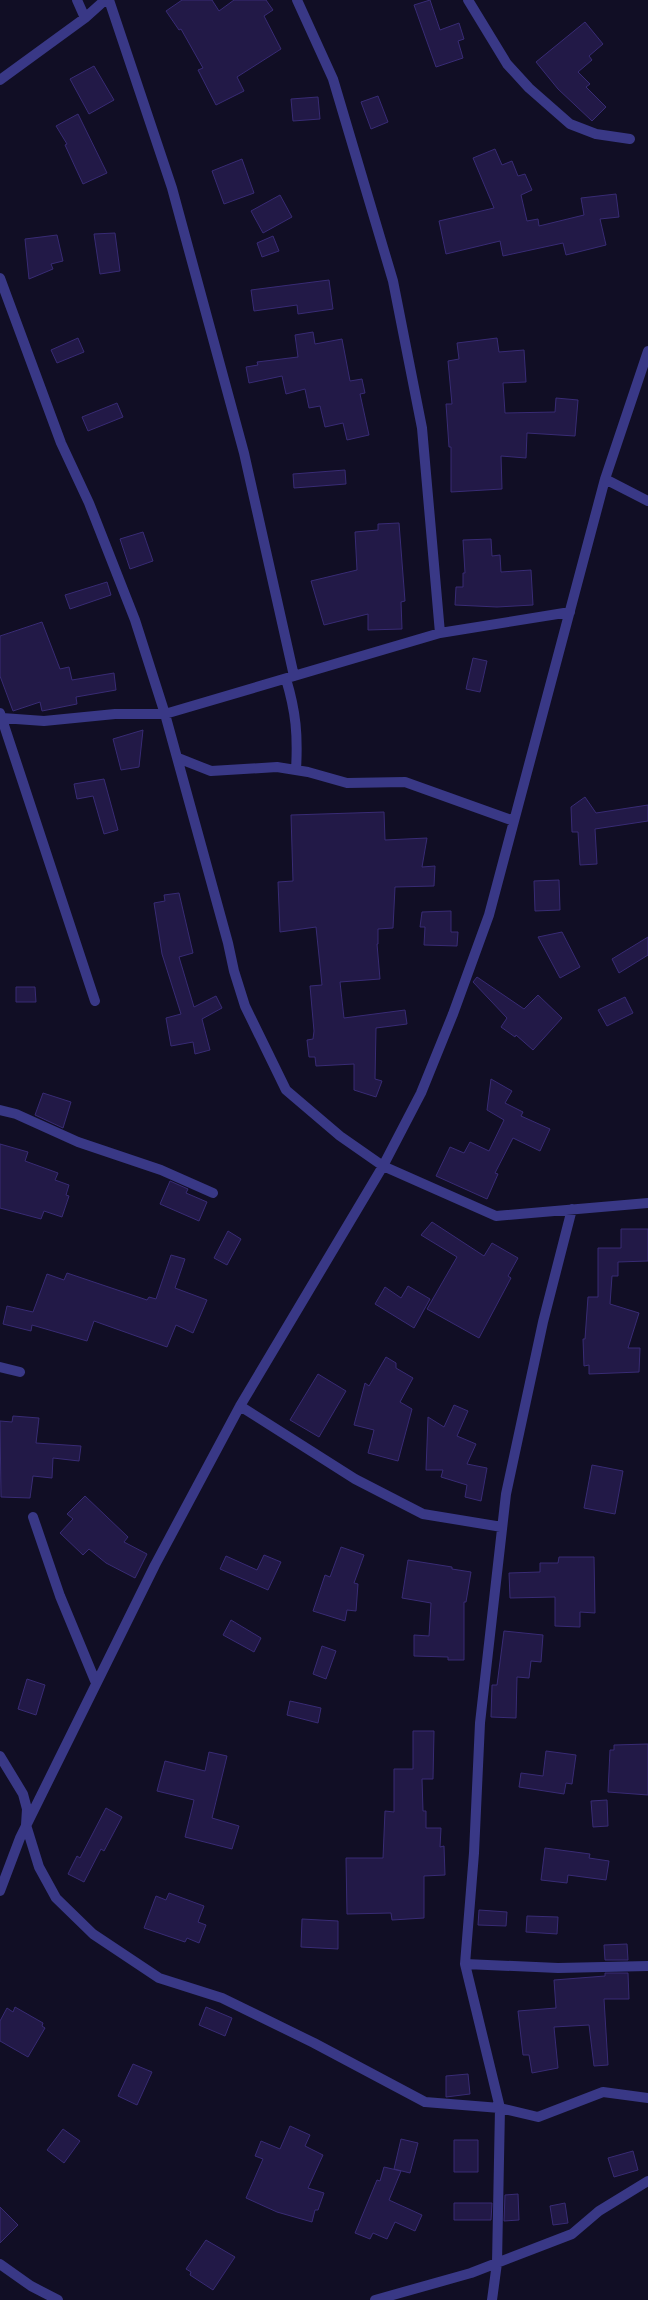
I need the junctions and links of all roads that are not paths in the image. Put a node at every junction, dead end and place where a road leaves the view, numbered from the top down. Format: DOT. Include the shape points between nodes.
graph roads {
  1 [pos="77,0"];
  2 [pos="104,0"];
  3 [pos="109,0"];
  4 [pos="297,0"];
  5 [pos="468,0"];
  6 [pos="85,18"];
  7 [pos="0,80"];
  8 [pos="630,138"];
  9 [pos="0,278"];
  10 [pos="648,351"];
  11 [pos="605,479"];
  12 [pos="648,501"];
  13 [pos="570,612"];
  14 [pos="440,633"];
  15 [pos="290,677"];
  16 [pos="165,714"];
  17 [pos="1,716"];
  18 [pos="178,758"];
  19 [pos="296,770"];
  20 [pos="514,821"];
  21 [pos="95,1001"];
  22 [pos="0,1110"];
  23 [pos="383,1166"];
  24 [pos="213,1193"];
  25 [pos="648,1202"];
  26 [pos="572,1209"];
  27 [pos="0,1367"];
  28 [pos="20,1372"];
  29 [pos="240,1406"];
  30 [pos="33,1517"];
  31 [pos="502,1527"];
  32 [pos="96,1683"];
  33 [pos="0,1756"];
  34 [pos="26,1825"];
  35 [pos="0,1891"];
  36 [pos="465,1964"];
  37 [pos="648,1966"];
  38 [pos="648,2098"];
  39 [pos="500,2108"];
  40 [pos="648,2181"];
  41 [pos="496,2263"];
  42 [pos="0,2264"];
  43 [pos="46,2297"];
  44 [pos="58,2300"];
  45 [pos="375,2300"];
  46 [pos="492,2300"];
  1 -- 6 [label="street"];
  2 -- 6 [label="street"];
  3 -- 15 [label="street" via="172,188 244,453"];
  4 -- 14 [label="street" via="333,79 393,281 422,428"];
  5 -- 8 [label="street" via="507,64 529,88 570,124 596,134"];
  6 -- 7 [label="street"];
  9 -- 16 [label="street" via="61,442 126,595"];
  10 -- 11 [label="street"];
  11 -- 12 [label="street"];
  11 -- 13 [label="street"];
  13 -- 14 [label="street"];
  13 -- 20 [label="street"];
  14 -- 15 [label="street"];
  15 -- 16 [label="street"];
  15 -- 19 [label="street" via="298,745"];
  16 -- 17 [label="street" via="115,714 44,721"];
  16 -- 18 [label="street"];
  17 -- 21 [label="street"];
  18 -- 19 [label="street" via="210,771 277,767"];
  18 -- 23 [label="street" via="234,972 255,1029 286,1090 340,1136"];
  19 -- 20 [label="street" via="347,783 405,782"];
  20 -- 23 [label="street" via="489,915 453,1014 421,1093"];
  22 -- 24 [label="street" via="16,1114 78,1142 161,1170"];
  23 -- 26 [label="street" via="496,1216"];
  23 -- 29 [label="street"];
  25 -- 26 [label="street"];
  26 -- 31 [label="street" via="540,1338 506,1494"];
  27 -- 28 [label="street"];
  29 -- 31 [label="street" via="355,1478 423,1514"];
  29 -- 32 [label="street"];
  30 -- 32 [label="street" via="60,1596"];
  31 -- 36 [label="street" via="480,1723 474,1853"];
  32 -- 34 [label="street"];
  33 -- 34 [label="street" via="23,1794 27,1809"];
  34 -- 35 [label="street"];
  34 -- 39 [label="street" via="39,1867 56,1898 93,1934 158,1978 222,1998 425,2102"];
  36 -- 37 [label="street" via="558,1968"];
  36 -- 39 [label="street"];
  38 -- 39 [label="street" via="603,2092 538,2117"];
  39 -- 41 [label="street"];
  40 -- 41 [label="street" via="599,2211 572,2234"];
  41 -- 45 [label="street" via="471,2273"];
  41 -- 46 [label="street"];
  42 -- 43 [label="street"];
  43 -- 44 [label="street"];
}
